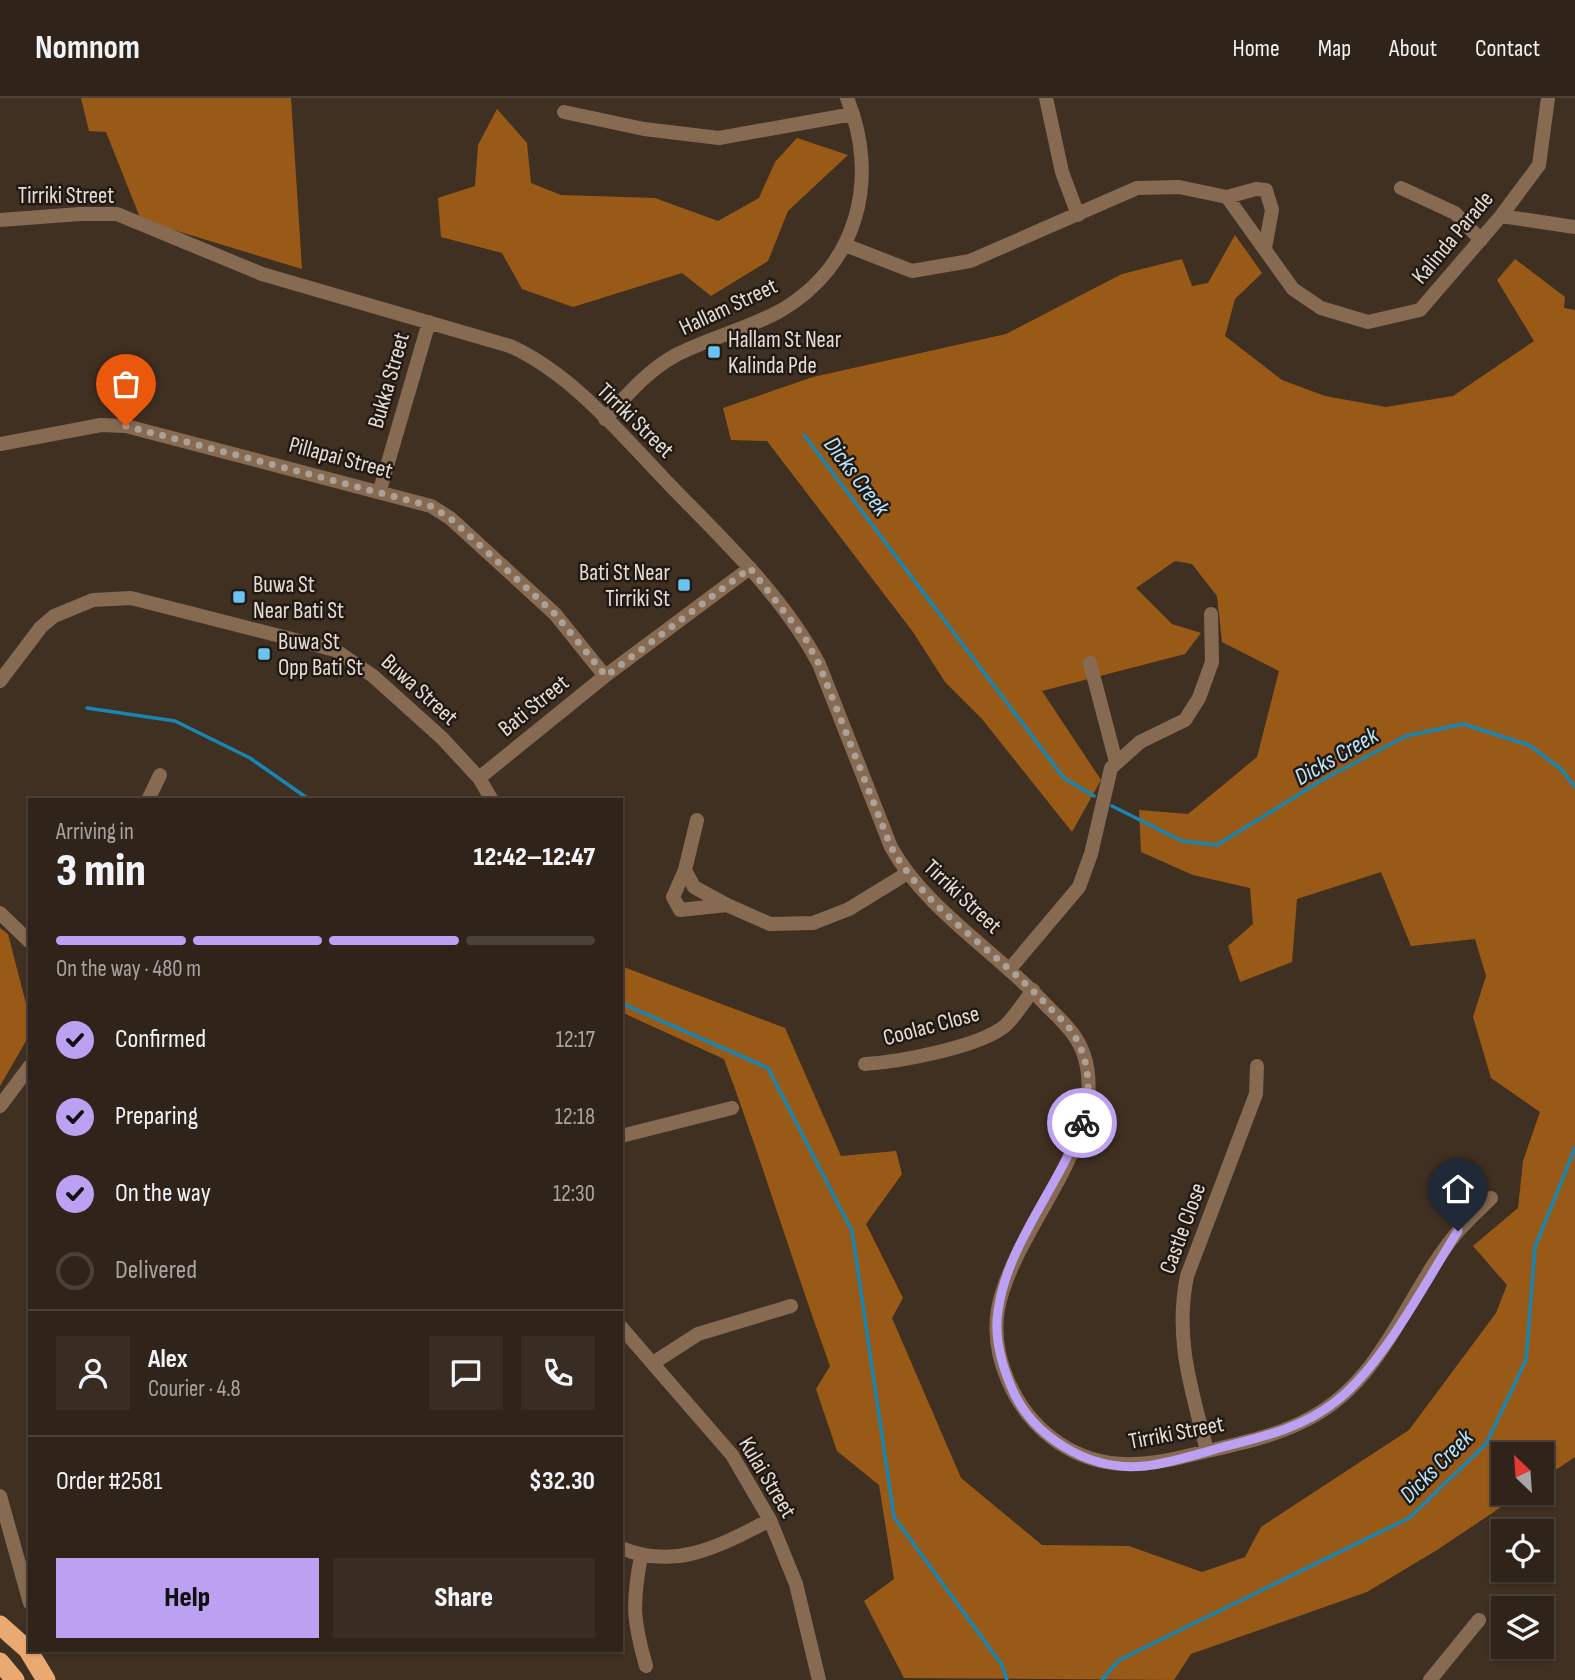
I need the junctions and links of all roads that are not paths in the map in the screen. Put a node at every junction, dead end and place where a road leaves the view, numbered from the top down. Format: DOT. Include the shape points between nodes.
graph roads {
  1 [pos="847,98"];
  2 [pos="1046,98"];
  3 [pos="1548,98"];
  4 [pos="564,112"];
  5 [pos="853,114"];
  6 [pos="1401,188"];
  7 [pos="1227,197"];
  8 [pos="1079,215"];
  9 [pos="1501,216"];
  10 [pos="0,220"];
  11 [pos="1575,227"];
  12 [pos="1481,240"];
  13 [pos="845,245"];
  14 [pos="1265,248"];
  15 [pos="429,322"];
  16 [pos="605,419"];
  17 [pos="0,444"];
  18 [pos="380,490"];
  19 [pos="750,568"];
  20 [pos="1211,614"];
  21 [pos="1090,663"];
  22 [pos="606,676"];
  23 [pos="0,681"];
  24 [pos="1116,762"];
  25 [pos="160,775"];
  26 [pos="480,778"];
  27 [pos="149,798"];
  28 [pos="491,798"];
  29 [pos="697,820"];
  30 [pos="685,870"];
  31 [pos="906,874"];
  32 [pos="727,905"];
  33 [pos="0,913"];
  34 [pos="28,940"];
  35 [pos="1010,970"];
  36 [pos="1033,990"];
  37 [pos="864,1064"];
  38 [pos="1257,1066"];
  39 [pos="28,1069"];
  40 [pos="0,1106"];
  41 [pos="732,1108"];
  42 [pos="623,1135"];
  43 [pos="1492,1198"];
  44 [pos="791,1306"];
  45 [pos="623,1329"];
  46 [pos="653,1363"];
  47 [pos="1208,1451"];
  48 [pos="0,1496"];
  49 [pos="770,1520"];
  50 [pos="623,1549"];
  51 [pos="641,1556"];
  52 [pos="28,1597"];
  53 [pos="1479,1620"];
  54 [pos="0,1625"];
  55 [pos="28,1650"];
  56 [pos="29,1652"];
  57 [pos="0,1662"];
  58 [pos="646,1666"];
  59 [pos="15,1680"];
  60 [pos="46,1680"];
  61 [pos="819,1680"];
  62 [pos="1430,1680"];
  1 -- 5 [label="street, Hallam Street"];
  2 -- 8 [label="street" via="1062,172"];
  3 -- 9 [label="street, Kalinda Parade" via="1539,165"];
  4 -- 5 [label="street" via="644,129 719,138"];
  5 -- 13 [label="street, Hallam Street" via="863,174"];
  6 -- 12 [label="street" via="1455,213"];
  7 -- 8 [label="street" via="1179,187 1137,188"];
  7 -- 14 [label="street, Kalinda Parade"];
  7 -- 14 [label="street" via="1266,190 1272,210"];
  8 -- 13 [label="street" via="971,261 912,271"];
  9 -- 11 [label="street"];
  9 -- 12 [label="street, Kalinda Parade"];
  10 -- 15 [label="street, Tirriki Street" via="117,214 262,274"];
  12 -- 14 [label="street, Kalinda Parade" via="1420,310 1368,322 1321,308 1293,289"];
  13 -- 16 [label="street, Hallam Street" via="797,299 676,355 634,387"];
  15 -- 16 [label="street, Tirriki Street" via="528,355"];
  15 -- 18 [label="street, Bukka Street"];
  16 -- 19 [label="street, Tirriki Street"];
  17 -- 18 [label="street, Pillapai Street" via="101,425 126,426"];
  18 -- 22 [label="street, Pillapai Street" via="430,506 450,518 555,614"];
  19 -- 22 [label="street, Bati Street"];
  19 -- 31 [label="street, Tirriki Street" via="805,638 819,664 891,847"];
  20 -- 24 [label="street" via="1212,662 1185,720 1140,742"];
  21 -- 24 [label="street"];
  22 -- 26 [label="street, Bati Street"];
  23 -- 26 [label="street, Buwa Street" via="41,626 54,616 93,600 131,598 335,650 373,676"];
  24 -- 35 [label="street" via="1079,887"];
  25 -- 27 [label="street"];
  26 -- 28 [label="street, Buwa Street"];
  29 -- 30 [label="street"];
  30 -- 32 [label="street" via="694,887"];
  30 -- 32 [label="street" via="673,897 680,910"];
  31 -- 32 [label="street" via="849,909 813,923 770,924"];
  31 -- 35 [label="street, Tirriki Street"];
  33 -- 34 [label="street"];
  35 -- 36 [label="street, Tirriki Street"];
  36 -- 37 [label="street, Coolac Close" via="1005,1025 989,1035 892,1062"];
  36 -- 47 [label="street, Tirriki Street" via="1074,1034 1083,1054 1088,1090 1086,1113 1069,1154 1003,1289 997,1313 1002,1365 1026,1414 1064,1448 1088,1459 1146,1466"];
  38 -- 47 [label="street, Castle Close" via="1256,1094 1187,1276 1181,1304 1184,1361"];
  39 -- 40 [label="street"];
  41 -- 42 [label="street"];
  43 -- 47 [label="street, Tirriki Street" via="1458,1231 1377,1357 1335,1402 1288,1429"];
  44 -- 46 [label="street" via="698,1334"];
  45 -- 46 [label="street, Kulai Street"];
  46 -- 49 [label="street, Kulai Street" via="732,1455"];
  48 -- 52 [label="street"];
  49 -- 51 [label="street" via="684,1557"];
  49 -- 61 [label="street, Kulai Street" via="796,1584"];
  50 -- 51 [label="street"];
  51 -- 58 [label="street" via="633,1601"];
  53 -- 62 [label="street"];
  54 -- 55 [label="highway"];
  56 -- 60 [label="highway"];
  57 -- 59 [label="highway"];
}
